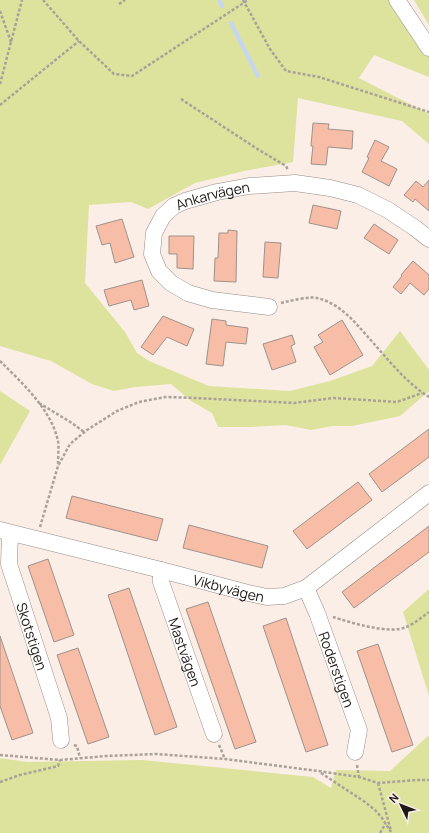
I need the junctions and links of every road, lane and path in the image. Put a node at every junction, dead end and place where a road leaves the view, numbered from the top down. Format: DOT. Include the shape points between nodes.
graph roads {
  1 [pos="22,0"];
  2 [pos="43,0"];
  3 [pos="124,0"];
  4 [pos="248,0"];
  5 [pos="397,0"];
  6 [pos="244,1"];
  7 [pos="119,4"];
  8 [pos="0,11"];
  9 [pos="80,41"];
  10 [pos="12,43"];
  11 [pos="429,48"];
  12 [pos="0,84"];
  13 [pos="181,99"];
  14 [pos="0,105"];
  15 [pos="429,112"];
  16 [pos="295,183"];
  17 [pos="429,239"];
  18 [pos="269,307"];
  19 [pos="0,361"];
  20 [pos="422,393"];
  21 [pos="429,397"];
  22 [pos="38,402"];
  23 [pos="84,432"];
  24 [pos="58,466"];
  25 [pos="429,493"];
  26 [pos="5,532"];
  27 [pos="36,539"];
  28 [pos="161,570"];
  29 [pos="306,588"];
  30 [pos="429,612"];
  31 [pos="317,613"];
  32 [pos="214,734"];
  33 [pos="62,740"];
  34 [pos="355,752"];
  35 [pos="0,755"];
  36 [pos="60,760"];
  37 [pos="318,771"];
  38 [pos="429,780"];
  39 [pos="0,782"];
  40 [pos="378,783"];
  41 [pos="388,820"];
  42 [pos="386,823"];
  43 [pos="380,833"];
  44 [pos="391,833"];
  1 -- 10 [label="path"];
  2 -- 9 [label="path"];
  3 -- 7 [label="path"];
  4 -- 6 [label="path"];
  5 -- 11 [label="street"];
  6 -- 9 [label="path" via="132,76 114,74"];
  6 -- 15 [label="path" via="270,49 286,71 319,77"];
  8 -- 10 [label="path"];
  9 -- 14 [label="path"];
  10 -- 12 [label="path"];
  13 -- 16 [label="path" via="286,166"];
  16 -- 17 [label="street, Ankarvägen" via="358,195 388,210"];
  16 -- 18 [label="street, Ankarvägen" via="249,186 185,201 174,206 163,216 154,233 152,254 159,271 171,283 188,293 212,300"];
  18 -- 20 [label="path" via="316,297 330,302 348,315 405,378"];
  19 -- 22 [label="path"];
  20 -- 21 [label="path"];
  20 -- 23 [label="path" via="397,402 334,398 294,403 165,397 117,410"];
  22 -- 23 [label="path"];
  22 -- 24 [label="path" via="51,421 58,441"];
  23 -- 24 [label="path" via="70,444"];
  24 -- 27 [label="path"];
  25 -- 29 [label="street, Vikbyvägen"];
  26 -- 27 [label="street, Vikbyvägen"];
  26 -- 33 [label="street, Skotstigen" via="9,564 59,718"];
  27 -- 28 [label="street, Vikbyvägen"];
  28 -- 29 [label="street, Vikbyvägen" via="267,597 284,596"];
  28 -- 32 [label="street, Mastvägen" via="161,582"];
  29 -- 31 [label="street, Roderstigen"];
  30 -- 31 [label="path" via="405,628 392,630"];
  31 -- 34 [label="street, Roderstigen" via="359,730"];
  35 -- 36 [label="path"];
  36 -- 37 [label="path" via="157,754"];
  36 -- 39 [label="path" via="58,766"];
  37 -- 40 [label="path" via="359,777"];
  37 -- 42 [label="path" via="370,806"];
  38 -- 40 [label="path"];
  40 -- 41 [label="path"];
  41 -- 42 [label="path"];
  41 -- 44 [label="path"];
  42 -- 43 [label="path"];
  42 -- 44 [label="path"];
}
